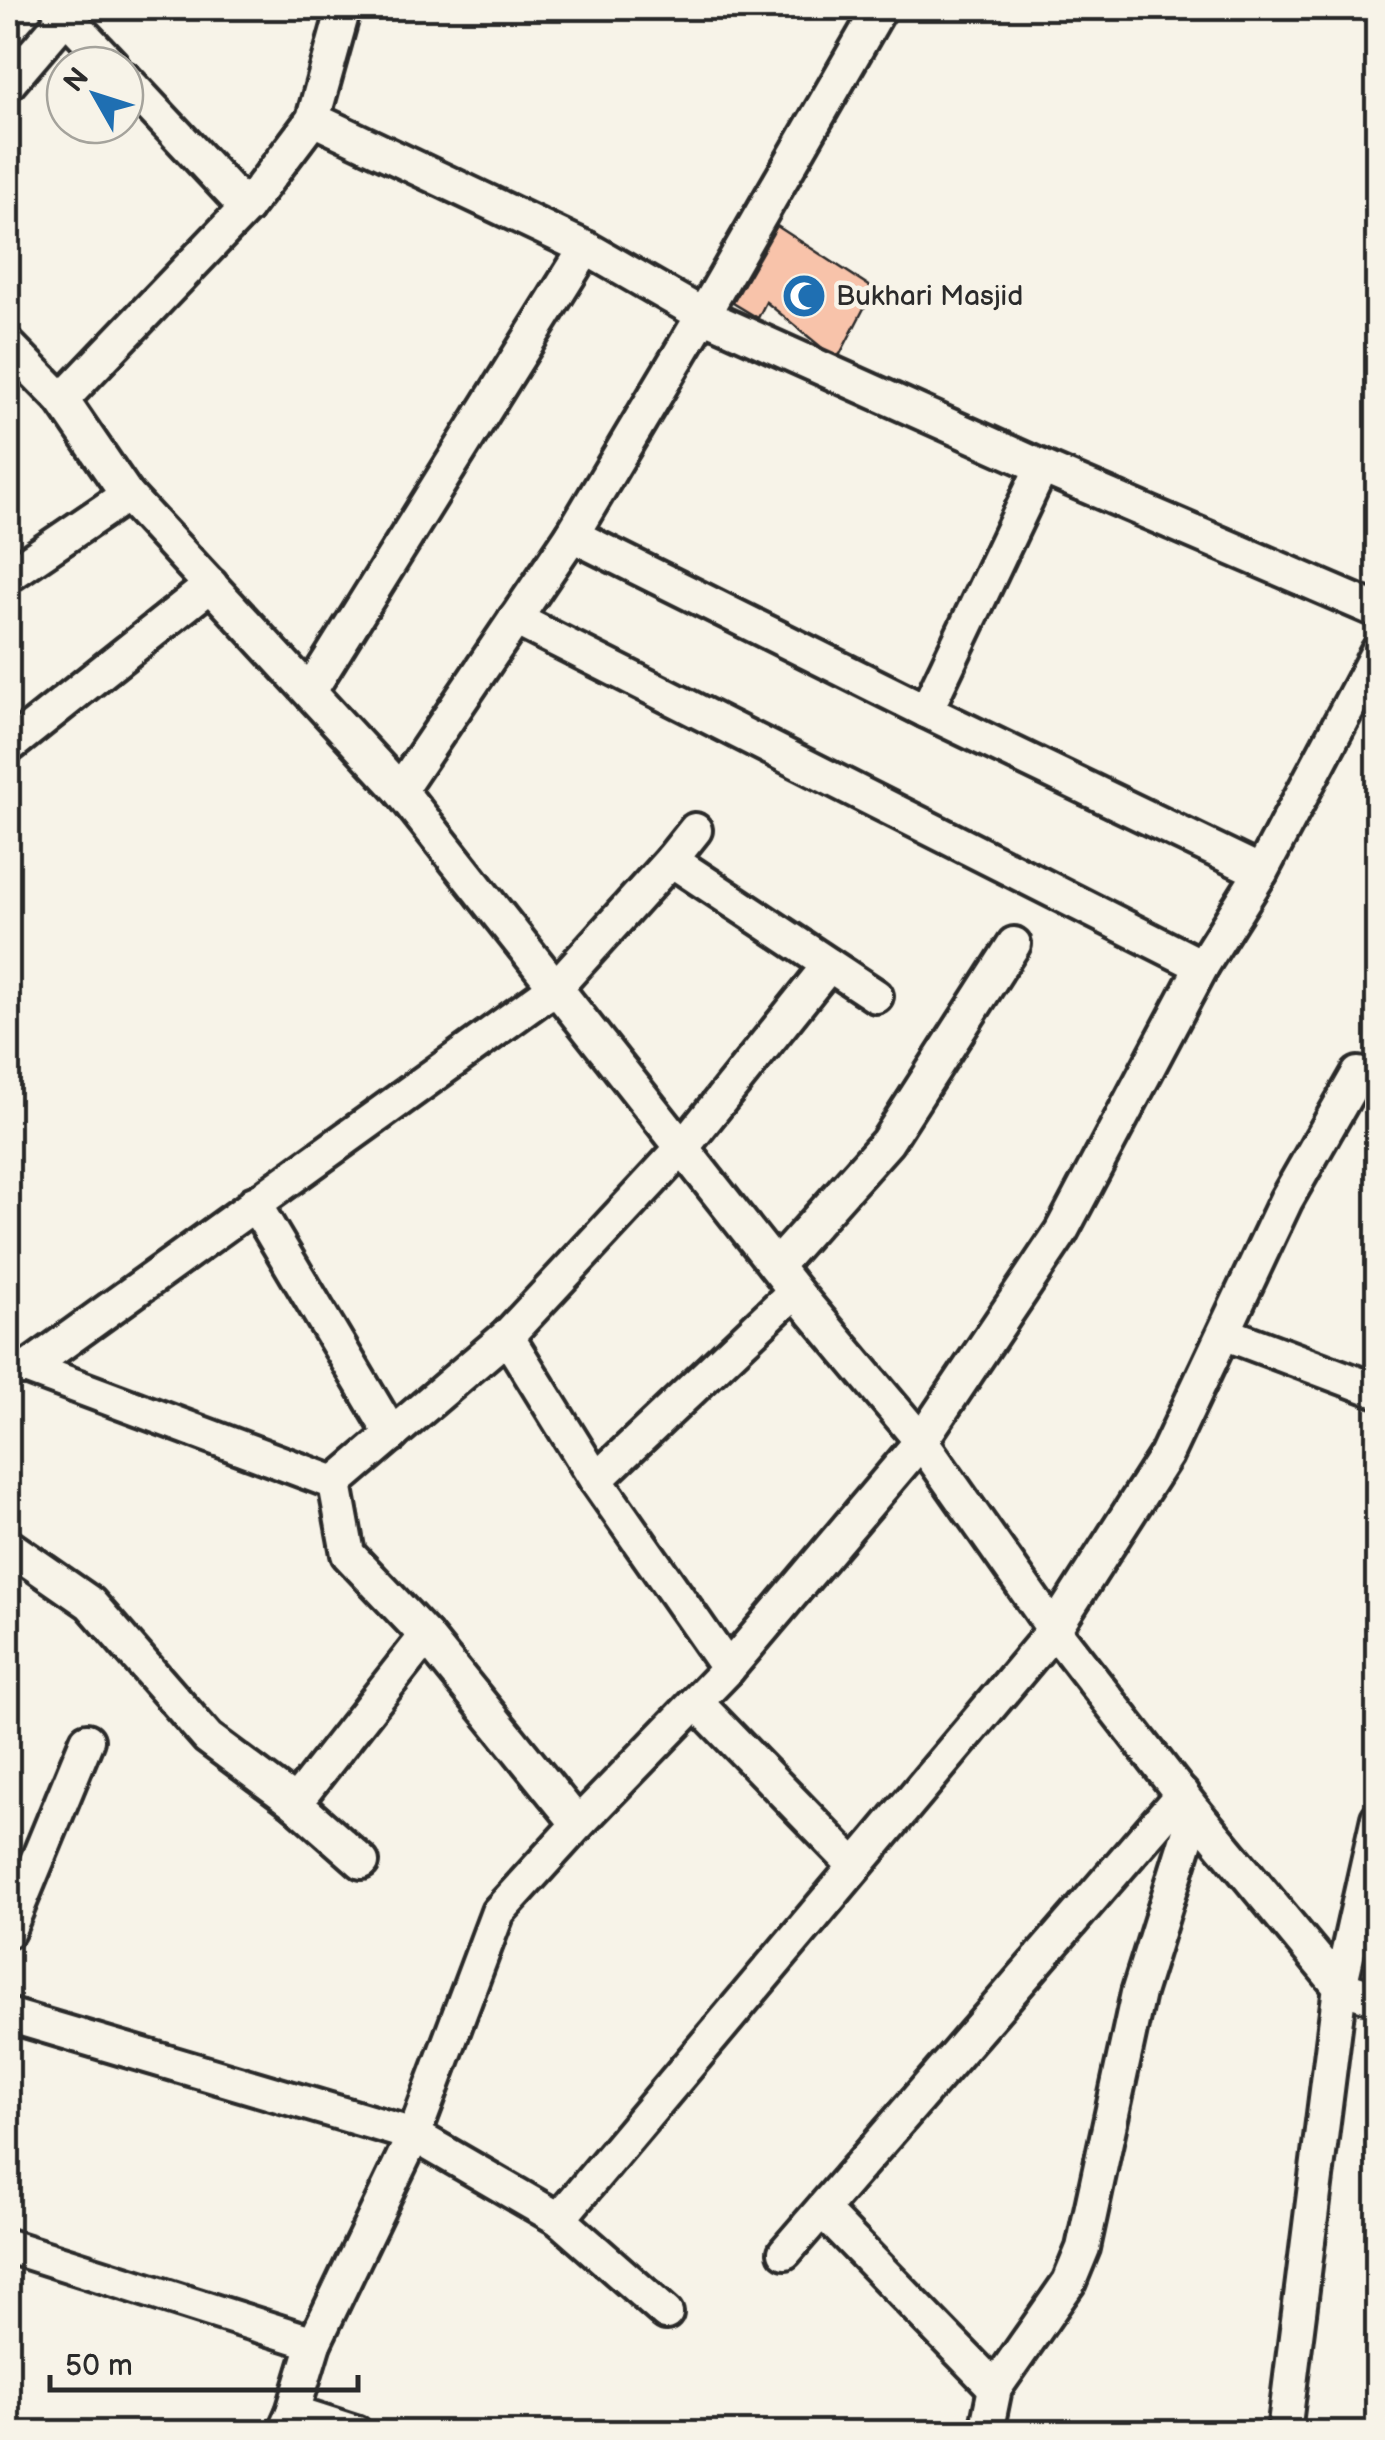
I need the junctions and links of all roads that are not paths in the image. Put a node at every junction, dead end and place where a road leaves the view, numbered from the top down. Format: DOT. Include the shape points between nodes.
graph roads {
  1 [pos="344,8"];
  2 [pos="880,8"];
  3 [pos="66,10"];
  4 [pos="95,45"];
  5 [pos="8,84"];
  6 [pos="145,100"];
  7 [pos="314,119"];
  8 [pos="246,208"];
  9 [pos="586,248"];
  10 [pos="703,314"];
  11 [pos="8,345"];
  12 [pos="62,400"];
  13 [pos="1042,466"];
  14 [pos="127,494"];
  15 [pos="572,535"];
  16 [pos="8,576"];
  17 [pos="211,585"];
  18 [pos="1378,611"];
  19 [pos="515,619"];
  20 [pos="1378,651"];
  21 [pos="310,691"];
  22 [pos="926,711"];
  23 [pos="8,747"];
  24 [pos="400,790"];
  25 [pos="695,830"];
  26 [pos="671,860"];
  27 [pos="1261,872"];
  28 [pos="1014,944"];
  29 [pos="829,965"];
  30 [pos="1202,966"];
  31 [pos="557,986"];
  32 [pos="876,996"];
  33 [pos="1358,1074"];
  34 [pos="683,1147"];
  35 [pos="254,1203"];
  36 [pos="786,1278"];
  37 [pos="1224,1333"];
  38 [pos="507,1336"];
  39 [pos="18,1368"];
  40 [pos="1378,1391"];
  41 [pos="392,1435"];
  42 [pos="922,1440"];
  43 [pos="596,1480"];
  44 [pos="336,1483"];
  45 [pos="8,1546"];
  46 [pos="1054,1630"];
  47 [pos="426,1636"];
  48 [pos="728,1668"];
  49 [pos="696,1702"];
  50 [pos="88,1740"];
  51 [pos="295,1803"];
  52 [pos="1188,1803"];
  53 [pos="1378,1818"];
  54 [pos="578,1824"];
  55 [pos="362,1862"];
  56 [pos="855,1866"];
  57 [pos="8,1931"];
  58 [pos="1340,1988"];
  59 [pos="1378,1998"];
  60 [pos="8,2015"];
  61 [pos="414,2136"];
  62 [pos="822,2210"];
  63 [pos="559,2219"];
  64 [pos="8,2246"];
  65 [pos="786,2252"];
  66 [pos="666,2313"];
  67 [pos="314,2343"];
  68 [pos="995,2388"];
  69 [pos="288,2422"];
  70 [pos="355,2432"];
  71 [pos="986,2432"];
  72 [pos="1284,2432"];
  1 -- 7 [label="street"];
  2 -- 10 [label="street"];
  3 -- 4 [label="street"];
  3 -- 5 [label="street"];
  6 -- 8 [label="street"];
  7 -- 8 [label="street"];
  7 -- 9 [label="street"];
  8 -- 12 [label="street"];
  9 -- 10 [label="street"];
  9 -- 21 [label="street"];
  10 -- 13 [label="street"];
  10 -- 15 [label="street"];
  11 -- 12 [label="street"];
  12 -- 14 [label="street"];
  13 -- 18 [label="street"];
  13 -- 22 [label="street"];
  14 -- 16 [label="street"];
  14 -- 17 [label="street"];
  15 -- 19 [label="street"];
  15 -- 22 [label="street"];
  17 -- 21 [label="street"];
  17 -- 23 [label="street"];
  19 -- 24 [label="street"];
  19 -- 30 [label="street"];
  20 -- 27 [label="street"];
  21 -- 24 [label="street"];
  22 -- 27 [label="street"];
  24 -- 31 [label="street"];
  25 -- 26 [label="street"];
  26 -- 29 [label="street"];
  26 -- 31 [label="street"];
  27 -- 30 [label="street"];
  28 -- 36 [label="street" via="887,1142"];
  29 -- 32 [label="street"];
  29 -- 34 [label="street"];
  30 -- 42 [label="street" via="1062,1232"];
  31 -- 34 [label="street"];
  31 -- 35 [label="street"];
  33 -- 37 [label="street" via="1286,1200"];
  34 -- 36 [label="street"];
  34 -- 38 [label="street"];
  35 -- 39 [label="street"];
  35 -- 41 [label="street"];
  36 -- 42 [label="street"];
  36 -- 43 [label="street"];
  37 -- 40 [label="street"];
  37 -- 46 [label="street" via="1166,1455"];
  38 -- 41 [label="street"];
  38 -- 43 [label="street"];
  39 -- 44 [label="street"];
  41 -- 44 [label="street"];
  42 -- 46 [label="street"];
  42 -- 48 [label="street"];
  43 -- 48 [label="street"];
  44 -- 47 [label="street" via="348,1554"];
  45 -- 51 [label="street" via="90,1603 208,1738"];
  46 -- 52 [label="street"];
  46 -- 56 [label="street"];
  47 -- 51 [label="street"];
  47 -- 54 [label="street"];
  48 -- 49 [label="street"];
  49 -- 54 [label="street"];
  49 -- 56 [label="street"];
  50 -- 57 [label="street"];
  51 -- 55 [label="street"];
  52 -- 58 [label="street"];
  52 -- 62 [label="street"];
  52 -- 68 [label="street" via="1138,1993 1083,2248 1069,2282"];
  53 -- 58 [label="street"];
  54 -- 61 [label="street" via="498,1912"];
  56 -- 63 [label="street"];
  58 -- 59 [label="street"];
  58 -- 72 [label="street"];
  60 -- 61 [label="street"];
  61 -- 63 [label="street"];
  61 -- 67 [label="street"];
  62 -- 65 [label="street"];
  62 -- 68 [label="street"];
  63 -- 66 [label="street"];
  64 -- 67 [label="street"];
  67 -- 69 [label="street"];
  68 -- 71 [label="street"];
  69 -- 70 [label="street"];
}
